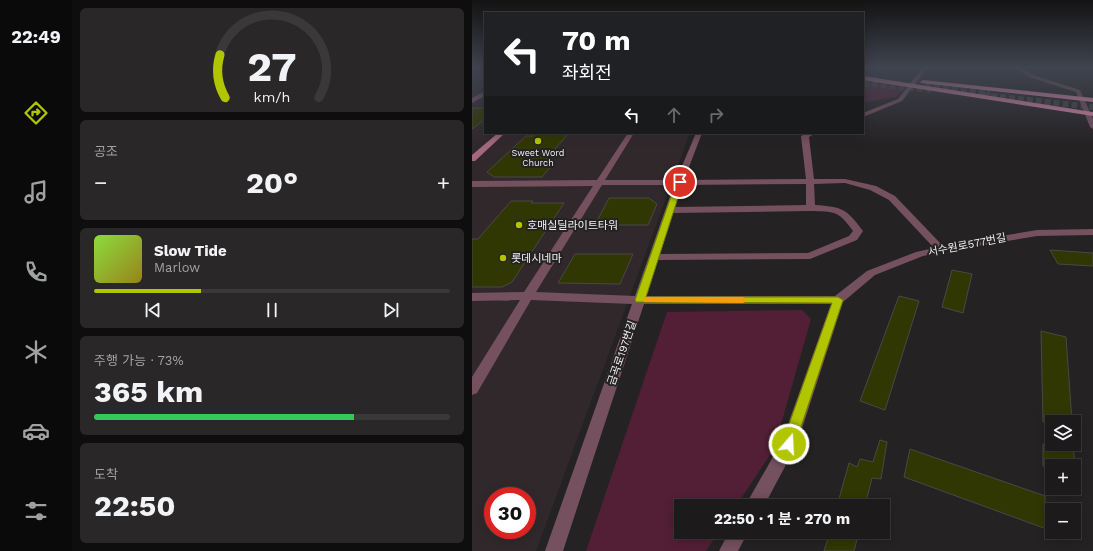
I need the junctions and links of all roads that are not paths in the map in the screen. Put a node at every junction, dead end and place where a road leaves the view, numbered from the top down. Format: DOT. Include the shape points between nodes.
graph roads {
  1 [pos="484,93"];
  2 [pos="906,93"];
  3 [pos="970,93"];
  4 [pos="982,93"];
  5 [pos="1012,93"];
  6 [pos="1079,93"];
  7 [pos="1093,100"];
  8 [pos="472,101"];
  9 [pos="484,101"];
  10 [pos="1093,108"];
  11 [pos="1093,114"];
  12 [pos="864,115"];
  13 [pos="1092,127"];
  14 [pos="501,134"];
  15 [pos="630,134"];
  16 [pos="700,134"];
  17 [pos="810,134"];
  18 [pos="472,159"];
  19 [pos="810,181"];
  20 [pos="680,182"];
  21 [pos="598,183"];
  22 [pos="472,184"];
  23 [pos="810,208"];
  24 [pos="670,210"];
  25 [pos="1093,232"];
  26 [pos="941,249"];
  27 [pos="654,257"];
  28 [pos="528,296"];
  29 [pos="472,297"];
  30 [pos="640,300"];
  31 [pos="838,300"];
  32 [pos="472,389"];
  33 [pos="758,499"];
  34 [pos="735,539"];
  35 [pos="554,551"];
  36 [pos="728,551"];
  1 -- 8 [label="street"];
  2 -- 12 [label="street" via="900,100"];
  3 -- 11 [label="highway"];
  4 -- 10 [label="highway"];
  5 -- 7 [label="highway"];
  6 -- 13 [label="street"];
  8 -- 9 [label="street"];
  14 -- 18 [label="main road"];
  15 -- 21 [label="street"];
  16 -- 20 [label="street, 금곡로197번길"];
  17 -- 19 [label="street" via="805,136"];
  19 -- 20 [label="street"];
  19 -- 23 [label="street"];
  19 -- 26 [label="street" via="845,181 873,188 892,198"];
  20 -- 21 [label="street"];
  20 -- 24 [label="street, 금곡로197번길"];
  21 -- 22 [label="street"];
  21 -- 28 [label="street"];
  23 -- 24 [label="street"];
  23 -- 27 [label="street" via="835,209 846,215 858,231 853,238 810,256"];
  24 -- 27 [label="street, 금곡로197번길"];
  25 -- 26 [label="street, 서수원로577번길" via="1037,233"];
  26 -- 31 [label="street, 서수원로577번길" via="920,254 871,273"];
  27 -- 30 [label="street, 금곡로197번길"];
  28 -- 29 [label="street"];
  28 -- 30 [label="street"];
  28 -- 32 [label="street"];
  30 -- 31 [label="street"];
  30 -- 35 [label="street, 금곡로197번길"];
  31 -- 33 [label="street" via="789,444"];
  34 -- 36 [label="street"];
}
